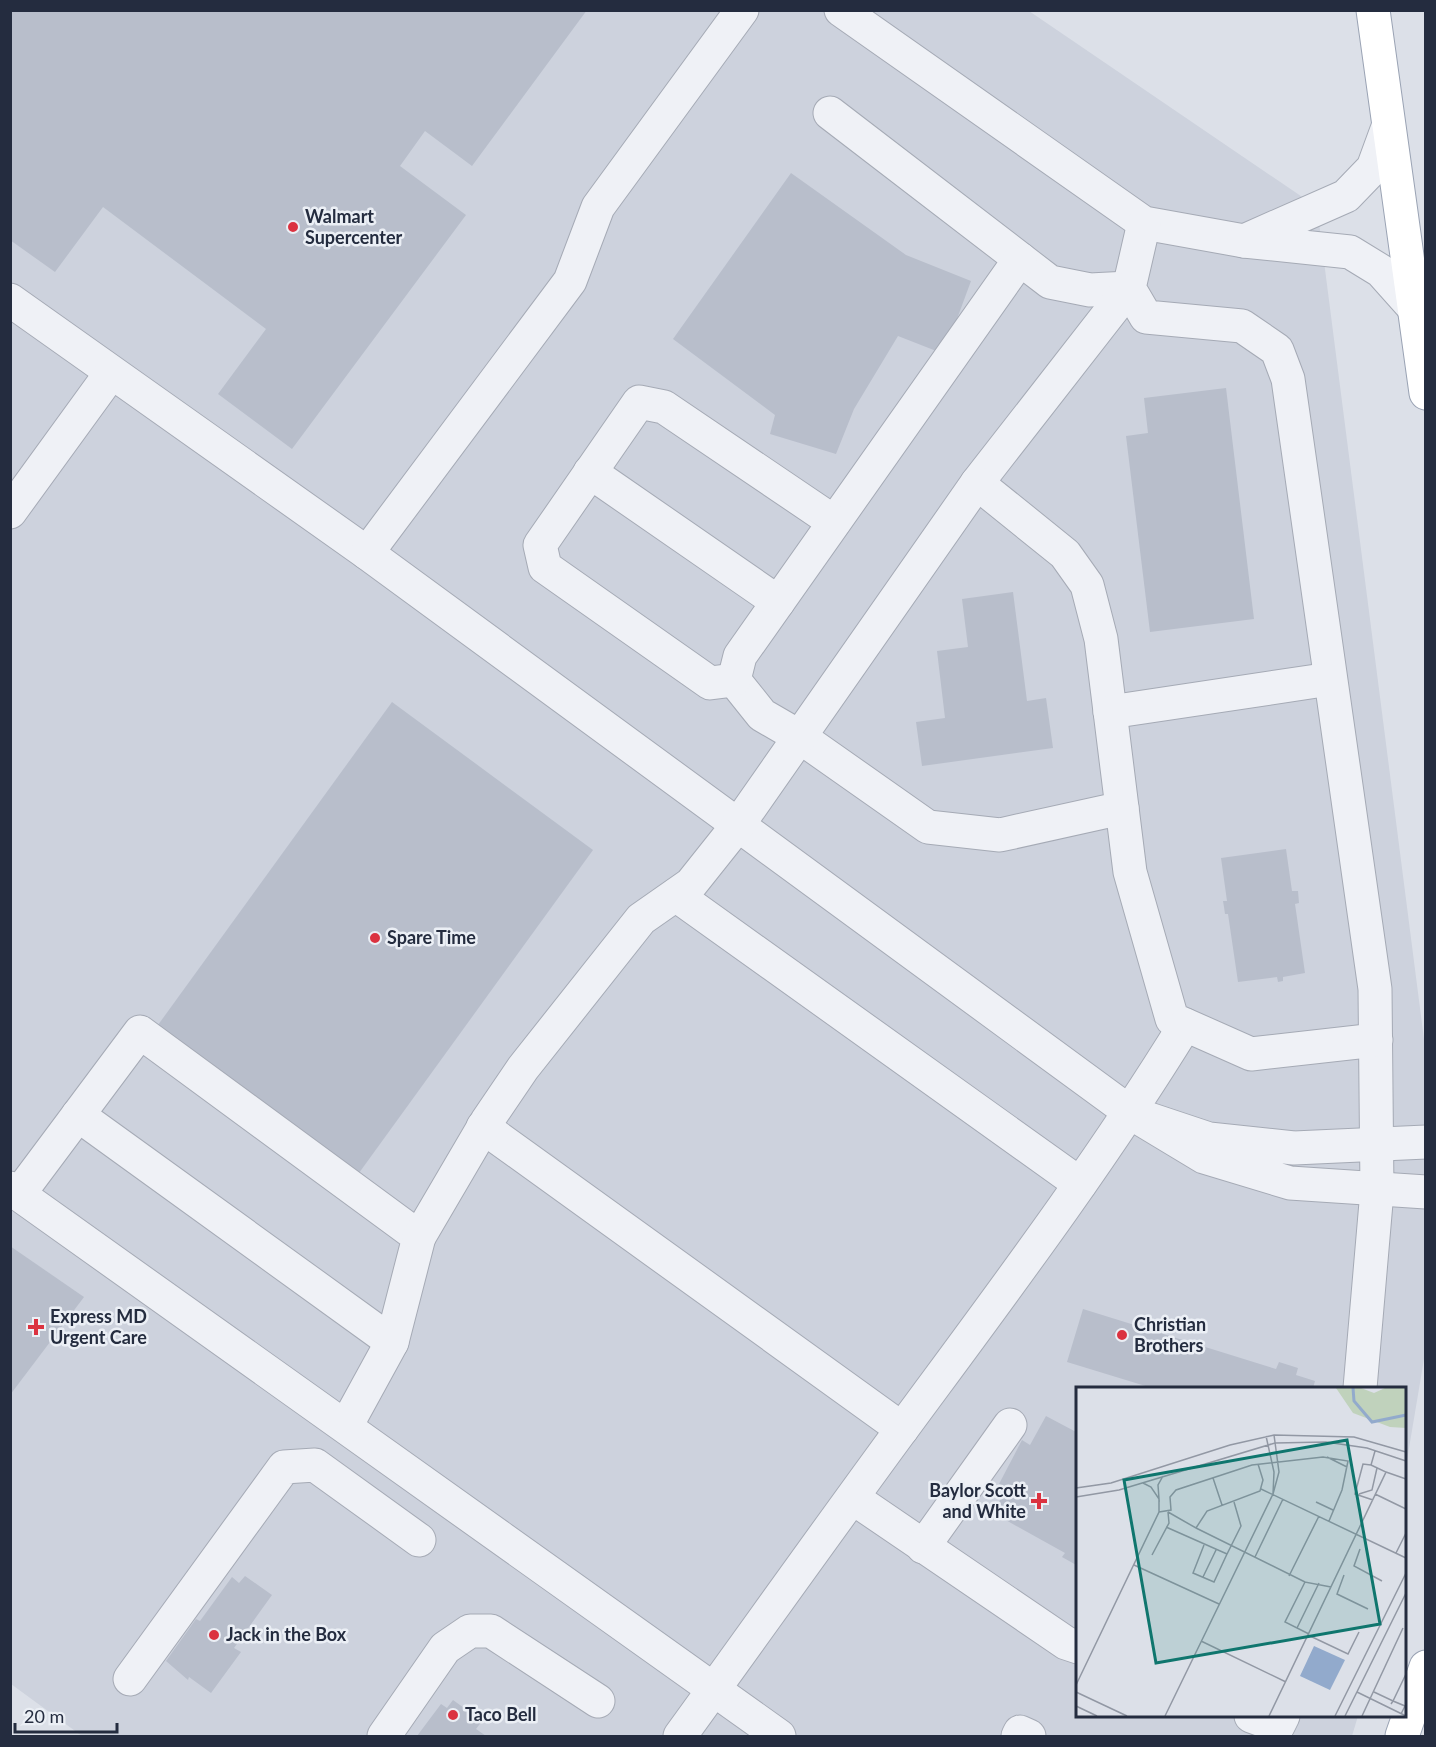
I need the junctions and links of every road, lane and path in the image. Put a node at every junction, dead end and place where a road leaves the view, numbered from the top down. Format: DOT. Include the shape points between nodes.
graph roads {
  1 [pos="741,10"];
  2 [pos="840,10"];
  3 [pos="1373,10"];
  4 [pos="830,112"];
  5 [pos="1388,127"];
  6 [pos="1144,223"];
  7 [pos="1244,241"];
  8 [pos="1020,259"];
  9 [pos="1129,288"];
  10 [pos="10,300"];
  11 [pos="1414,308"];
  12 [pos="111,373"];
  13 [pos="1425,393"];
  14 [pos="590,472"];
  15 [pos="977,483"];
  16 [pos="10,512"];
  17 [pos="834,522"];
  18 [pos="367,553"];
  19 [pos="778,602"];
  20 [pos="734,680"];
  21 [pos="1330,680"];
  22 [pos="1110,712"];
  23 [pos="800,737"];
  24 [pos="1122,808"];
  25 [pos="738,825"];
  26 [pos="676,895"];
  27 [pos="1185,1025"];
  28 [pos="1376,1040"];
  29 [pos="1131,1113"];
  30 [pos="78,1115"];
  31 [pos="483,1127"];
  32 [pos="1425,1142"];
  33 [pos="1377,1146"];
  34 [pos="1080,1184"];
  35 [pos="13,1191"];
  36 [pos="1377,1191"];
  37 [pos="1425,1192"];
  38 [pos="419,1237"];
  39 [pos="392,1342"];
  40 [pos="1360,1387"];
  41 [pos="1010,1425"];
  42 [pos="346,1426"];
  43 [pos="902,1429"];
  44 [pos="853,1498"];
  45 [pos="418,1540"];
  46 [pos="923,1547"];
  47 [pos="1076,1647"];
  48 [pos="1425,1667"];
  49 [pos="130,1679"];
  50 [pos="714,1690"];
  51 [pos="598,1701"];
  52 [pos="384,1737"];
  53 [pos="680,1737"];
  54 [pos="779,1737"];
  55 [pos="1402,1737"];
  1 -- 18 [label="lane" via="597,207 570,281"];
  2 -- 6 [label="lane"];
  3 -- 5 [label="main road"];
  4 -- 8 [label="lane"];
  5 -- 7 [label="lane" via="1373,168 1346,196"];
  5 -- 11 [label="main road"];
  6 -- 7 [label="lane"];
  6 -- 9 [label="lane"];
  7 -- 11 [label="lane" via="1350,252 1381,271"];
  8 -- 9 [label="lane" via="1050,282 1090,290"];
  8 -- 17 [label="lane"];
  9 -- 15 [label="lane"];
  9 -- 21 [label="lane" via="1146,317 1242,326 1277,350 1288,379"];
  10 -- 12 [label="lane"];
  11 -- 13 [label="main road"];
  12 -- 16 [label="lane"];
  12 -- 18 [label="lane"];
  14 -- 17 [label="lane" via="639,402 663,407"];
  14 -- 19 [label="lane"];
  14 -- 20 [label="lane" via="540,544 545,567 710,683"];
  15 -- 22 [label="lane" via="1065,554 1087,585 1101,639"];
  15 -- 23 [label="lane"];
  17 -- 19 [label="lane"];
  18 -- 25 [label="lane"];
  19 -- 20 [label="lane" via="740,656"];
  20 -- 23 [label="lane" via="762,715"];
  21 -- 22 [label="lane"];
  21 -- 28 [label="lane" via="1375,989"];
  22 -- 24 [label="lane"];
  23 -- 24 [label="lane" via="928,827 1000,835"];
  23 -- 25 [label="lane"];
  24 -- 27 [label="lane" via="1130,872 1172,1019"];
  25 -- 26 [label="lane" via="691,884"];
  25 -- 29 [label="lane"];
  26 -- 31 [label="lane" via="641,919 523,1068"];
  26 -- 34 [label="lane"];
  27 -- 28 [label="lane" via="1251,1054"];
  27 -- 29 [label="lane"];
  28 -- 33 [label="lane"];
  29 -- 33 [label="lane" via="1209,1139 1293,1148"];
  29 -- 34 [label="lane"];
  29 -- 36 [label="lane" via="1204,1157 1290,1183"];
  30 -- 35 [label="lane"];
  30 -- 38 [label="lane" via="140,1032"];
  30 -- 39 [label="lane"];
  31 -- 38 [label="lane"];
  31 -- 43 [label="lane"];
  32 -- 33 [label="lane"];
  33 -- 36 [label="lane"];
  34 -- 43 [label="lane"];
  35 -- 42 [label="lane"];
  36 -- 37 [label="lane"];
  36 -- 40 [label="lane"];
  38 -- 39 [label="lane"];
  39 -- 42 [label="lane"];
  41 -- 46 [label="lane"];
  42 -- 50 [label="lane"];
  43 -- 44 [label="lane"];
  44 -- 46 [label="lane"];
  44 -- 50 [label="lane"];
  45 -- 49 [label="lane" via="315,1465 284,1467"];
  46 -- 47 [label="lane"];
  48 -- 55 [label="main road"];
  50 -- 53 [label="lane"];
  50 -- 54 [label="lane"];
  51 -- 52 [label="lane" via="490,1631 470,1631 445,1648"];
}
